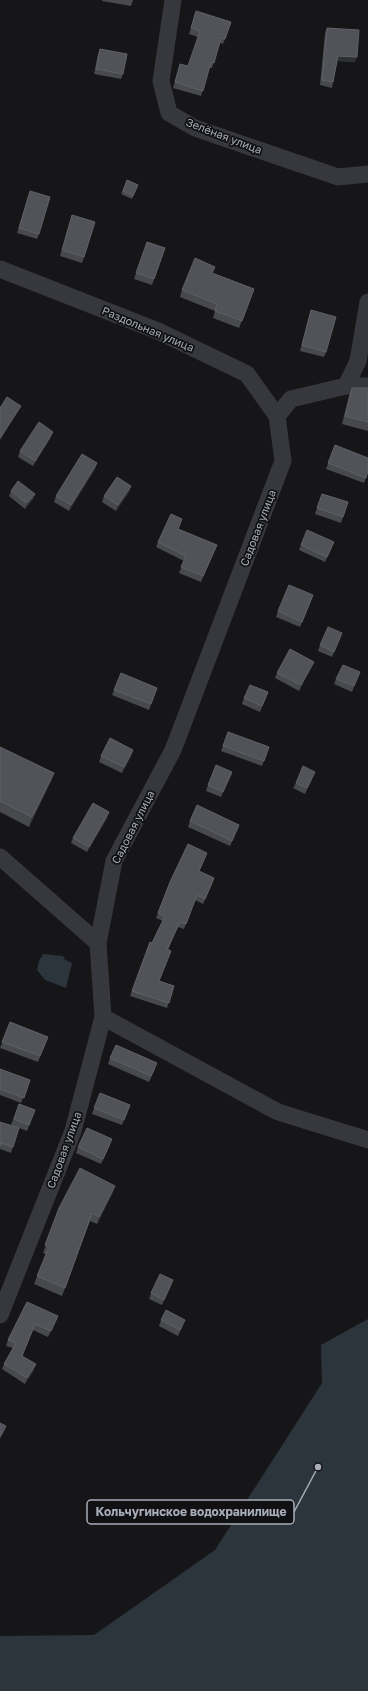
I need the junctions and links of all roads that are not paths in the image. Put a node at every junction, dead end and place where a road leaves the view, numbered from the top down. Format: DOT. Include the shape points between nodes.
graph roads {
  1 [pos="173,0"];
  2 [pos="368,174"];
  3 [pos="0,269"];
  4 [pos="368,302"];
  5 [pos="346,386"];
  6 [pos="368,386"];
  7 [pos="277,416"];
  8 [pos="0,857"];
  9 [pos="98,943"];
  10 [pos="103,1017"];
  11 [pos="368,1140"];
  12 [pos="0,1315"];
  1 -- 2 [label="street, Зелёная улица" via="161,81 169,113 195,128 338,177"];
  3 -- 7 [label="street, Раздольная улица" via="158,331 247,374"];
  4 -- 5 [label="street" via="358,361"];
  5 -- 6 [label="street"];
  5 -- 7 [label="street" via="291,399"];
  7 -- 9 [label="street, Садовая улица" via="283,461 173,750 114,861"];
  8 -- 9 [label="street"];
  9 -- 10 [label="street, Садовая улица"];
  10 -- 11 [label="street" via="278,1112"];
  10 -- 12 [label="street, Садовая улица" via="73,1130"];
}
